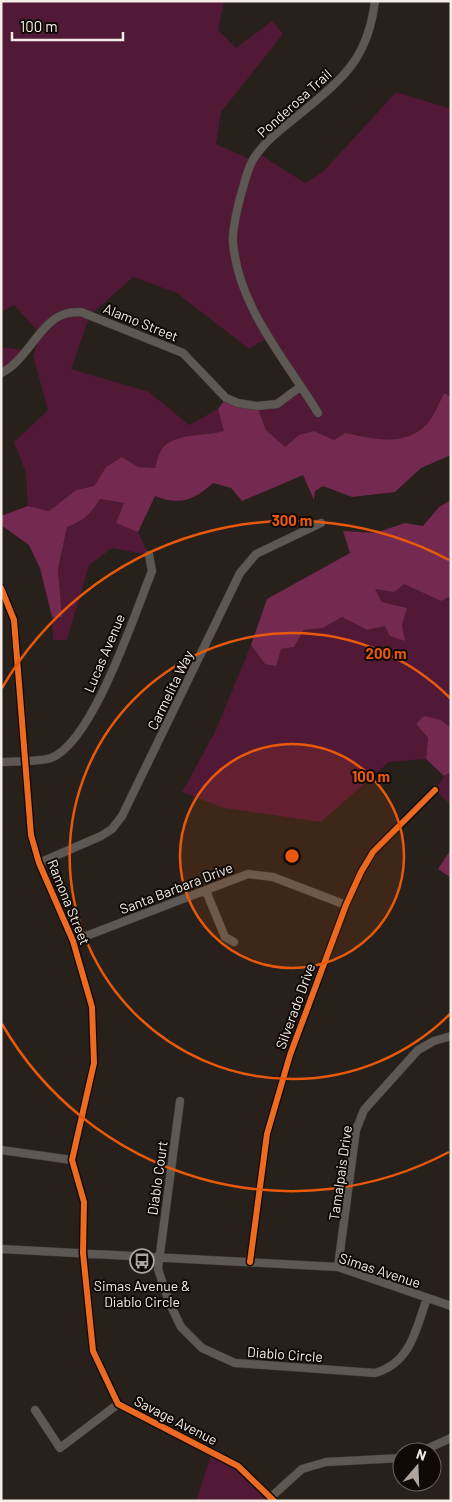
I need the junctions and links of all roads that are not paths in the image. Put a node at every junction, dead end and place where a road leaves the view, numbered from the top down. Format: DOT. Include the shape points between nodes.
graph roads {
  1 [pos="375,1"];
  2 [pos="1,373"];
  3 [pos="300,387"];
  4 [pos="318,413"];
  5 [pos="320,523"];
  6 [pos="149,555"];
  7 [pos="1,588"];
  8 [pos="24,760"];
  9 [pos="1,762"];
  10 [pos="435,790"];
  11 [pos="39,863"];
  12 [pos="206,891"];
  13 [pos="346,905"];
  14 [pos="73,941"];
  15 [pos="234,942"];
  16 [pos="451,1036"];
  17 [pos="180,1101"];
  18 [pos="1,1150"];
  19 [pos="72,1160"];
  20 [pos="1,1249"];
  21 [pos="83,1253"];
  22 [pos="159,1258"];
  23 [pos="250,1262"];
  24 [pos="338,1267"];
  25 [pos="427,1298"];
  26 [pos="451,1306"];
  27 [pos="118,1404"];
  28 [pos="35,1410"];
  29 [pos="392,1459"];
  30 [pos="273,1499"];
  1 -- 3 [label="street, Ponderosa Trail" via="367,39 352,66 336,84 268,140 252,160 238,208 232,241 240,280 254,311"];
  2 -- 3 [label="street, Alamo Street" via="26,352 46,327 64,314 81,312 183,353 226,398 238,403 257,406 277,404"];
  3 -- 4 [label="street, Ponderosa Trail"];
  5 -- 11 [label="street, Carmelita Way" via="256,554 244,568 134,793 112,829"];
  6 -- 8 [label="street, Lucas Avenue" via="152,571 100,698 65,746 51,758"];
  7 -- 8 [label="street, Ramona Street" via="14,620"];
  8 -- 9 [label="street, Lucas Avenue"];
  8 -- 11 [label="street, Ramona Street" via="31,835"];
  10 -- 13 [label="street, Silverado Drive" via="373,852"];
  11 -- 14 [label="street, Ramona Street"];
  12 -- 13 [label="street, Santa Barbara Drive" via="248,874 273,877"];
  12 -- 14 [label="street, Santa Barbara Drive"];
  12 -- 15 [label="street" via="225,937"];
  13 -- 23 [label="street, Silverado Drive" via="290,1055 267,1134"];
  14 -- 19 [label="street, Ramona Street" via="92,1007 94,1063"];
  16 -- 24 [label="street, Tamalpais Drive" via="418,1050 364,1110 356,1130"];
  17 -- 22 [label="street, Diablo Court"];
  18 -- 19 [label="street"];
  19 -- 21 [label="street, Ramona Street" via="84,1202"];
  20 -- 21 [label="street, Simas Avenue"];
  21 -- 22 [label="street, Simas Avenue"];
  21 -- 27 [label="street, Savage Avenue" via="93,1351"];
  22 -- 23 [label="street, Simas Avenue"];
  22 -- 25 [label="street, Diablo Circle" via="158,1269 181,1327 202,1348 235,1363 376,1373 389,1369 403,1357"];
  23 -- 24 [label="street, Simas Avenue"];
  24 -- 25 [label="street, Simas Avenue"];
  25 -- 26 [label="street, Simas Avenue"];
  27 -- 28 [label="street" via="60,1448"];
  27 -- 30 [label="street, Savage Avenue" via="238,1466"];
  29 -- 30 [label="street" via="326,1462 302,1469"];
}
